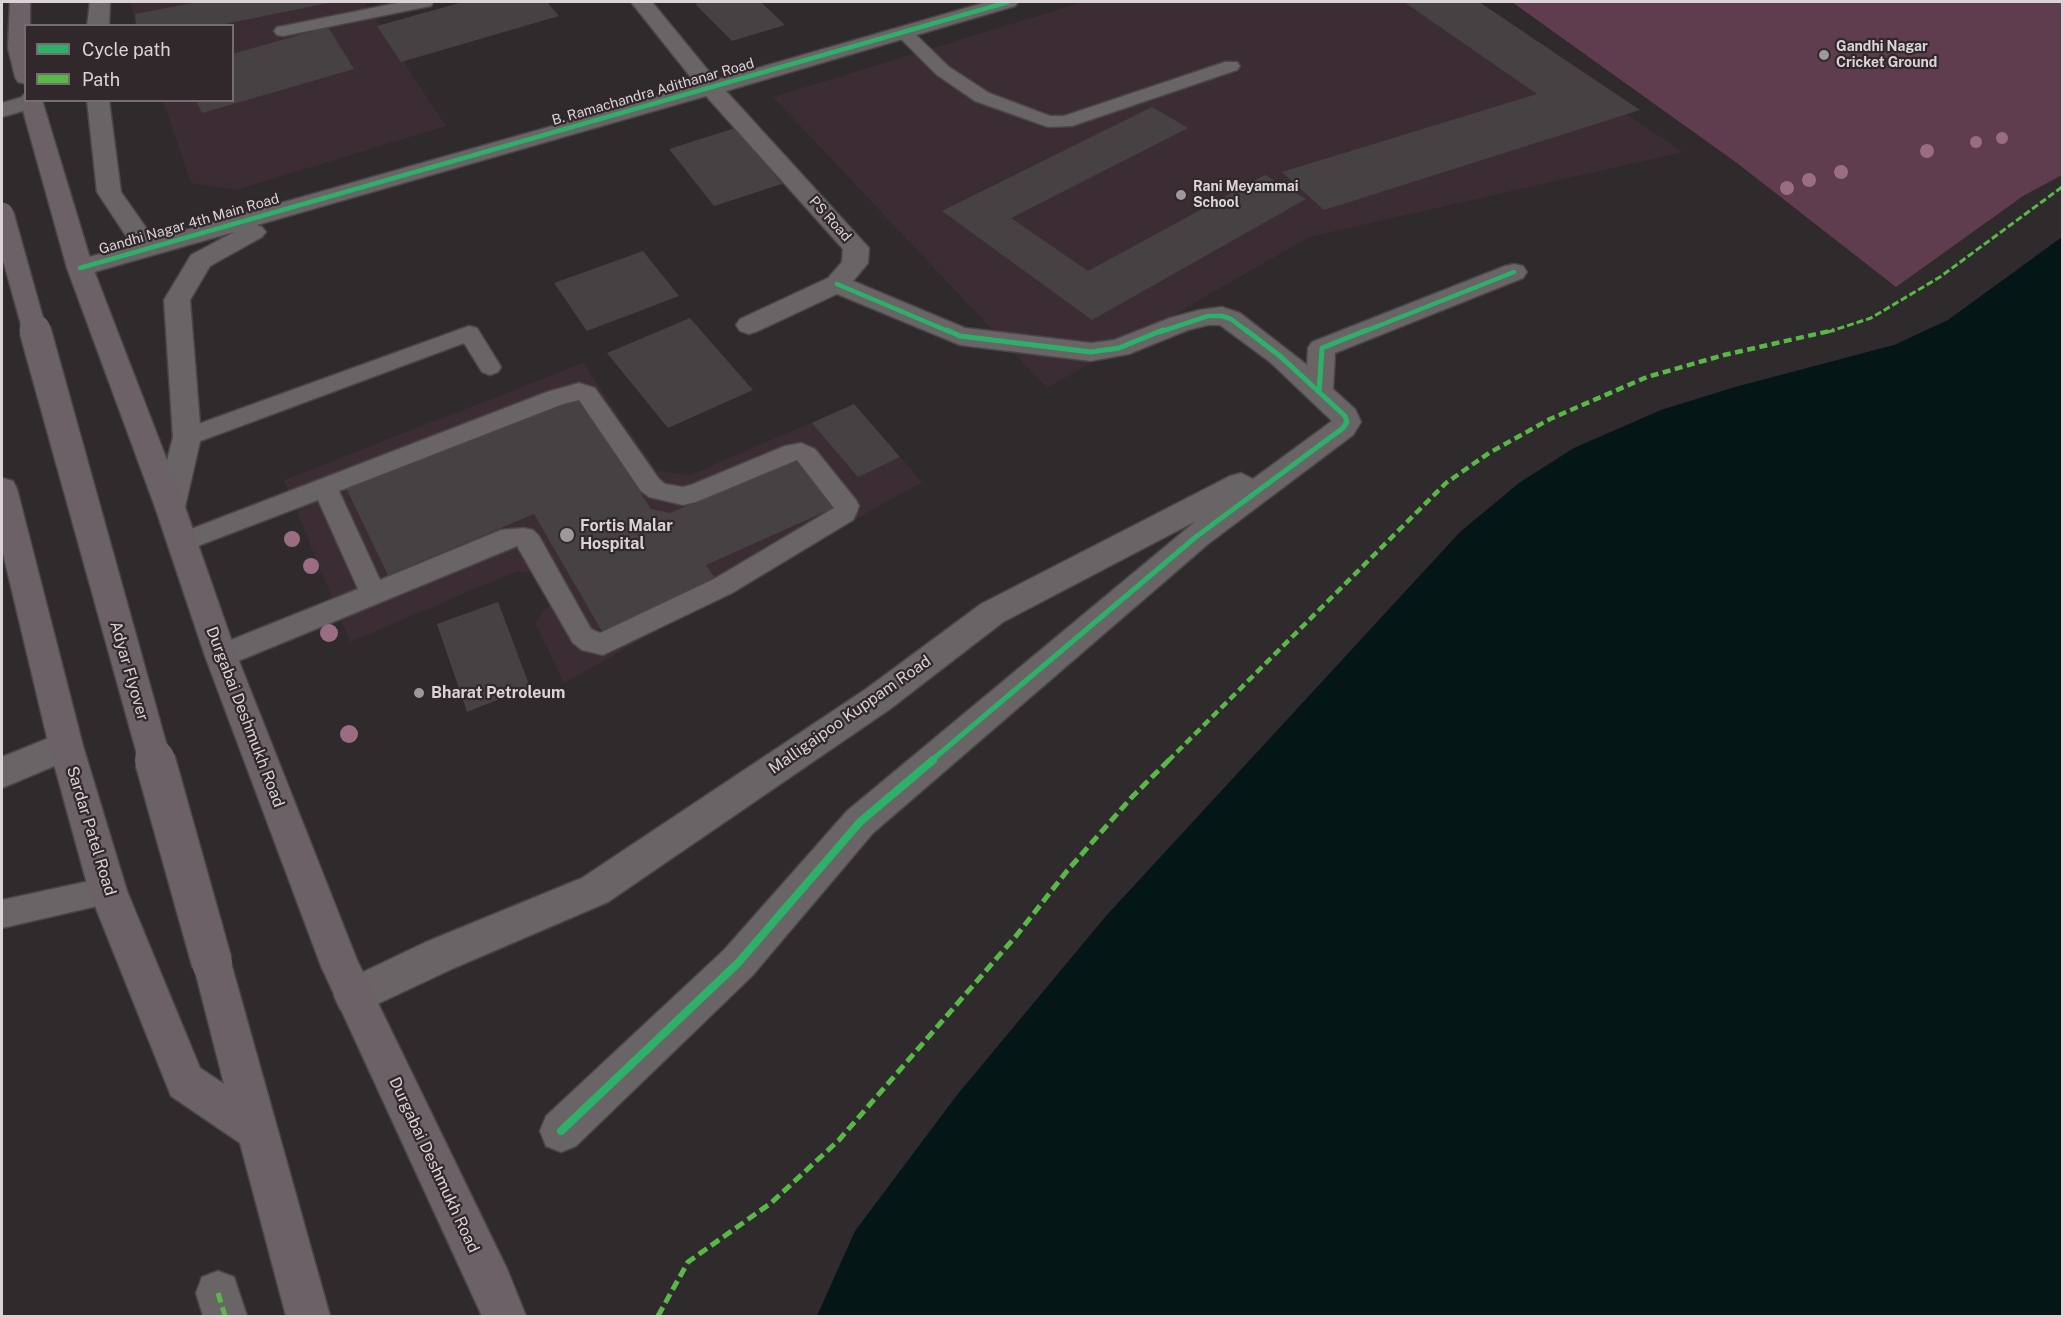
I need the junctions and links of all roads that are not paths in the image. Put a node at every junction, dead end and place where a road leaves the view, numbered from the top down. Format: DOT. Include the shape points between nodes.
graph roads {
  1 [pos="20,2"];
  2 [pos="100,2"];
  3 [pos="425,2"];
  4 [pos="641,2"];
  5 [pos="1008,2"];
  6 [pos="98,24"];
  7 [pos="283,31"];
  8 [pos="903,33"];
  9 [pos="1231,66"];
  10 [pos="710,87"];
  11 [pos="23,97"];
  12 [pos="25,102"];
  13 [pos="98,102"];
  14 [pos="305,204"];
  15 [pos="2,214"];
  16 [pos="147,248"];
  17 [pos="80,268"];
  18 [pos="1514,272"];
  19 [pos="837,284"];
  20 [pos="749,325"];
  21 [pos="490,367"];
  22 [pos="1319,393"];
  23 [pos="1343,428"];
  24 [pos="187,436"];
  25 [pos="326,487"];
  26 [pos="2,489"];
  27 [pos="170,507"];
  28 [pos="182,543"];
  29 [pos="373,593"];
  30 [pos="221,656"];
  31 [pos="66,746"];
  32 [pos="2,773"];
  33 [pos="108,891"];
  34 [pos="2,914"];
  35 [pos="354,996"];
  36 [pos="256,1129"];
  37 [pos="561,1131"];
  38 [pos="308,1317"];
  39 [pos="504,1317"];
  1 -- 11 [label="main road, Durgabai Deshmukh Road"];
  2 -- 6 [label="street"];
  3 -- 7 [label="lane"];
  4 -- 10 [label="street, PS Road"];
  5 -- 8 [label="street, B. Ramachandra Adithanar Road"];
  8 -- 9 [label="lane" via="943,71 982,97 1048,121 1065,122"];
  8 -- 10 [label="street, B. Ramachandra Adithanar Road"];
  10 -- 14 [label="street, B. Ramachandra Adithanar Road"];
  10 -- 19 [label="street, PS Road" via="856,248 855,263"];
  12 -- 17 [label="main road, Durgabai Deshmukh Road"];
  13 -- 16 [label="street" via="109,192"];
  14 -- 16 [label="street, Gandhi Nagar 4th Main Road"];
  14 -- 24 [label="street" via="200,261 177,300"];
  15 -- 36 [label="main road, Adyar Flyover, bridge"];
  16 -- 17 [label="street, Gandhi Nagar 4th Main Road"];
  17 -- 27 [label="main road, Durgabai Deshmukh Road"];
  18 -- 22 [label="street" via="1322,348"];
  19 -- 20 [label="street, PS Road"];
  19 -- 22 [label="street" via="960,336 1091,352 1119,348 1208,316 1222,316 1280,356"];
  21 -- 24 [label="lane" via="469,333"];
  22 -- 23 [label="street" via="1345,416"];
  23 -- 35 [label="street, Malligaipoo Kuppam Road" via="1272,469 992,613 878,699 595,890"];
  23 -- 37 [label="street" via="1197,536 860,822 738,963"];
  24 -- 27 [label="street"];
  25 -- 28 [label="lane"];
  25 -- 29 [label="lane"];
  25 -- 29 [label="lane" via="579,391 591,399 658,491 683,496 696,493 801,451 848,506 844,514 723,586 603,644 591,643 582,636 524,537 510,537"];
  26 -- 31 [label="main road, Sardar Patel Road"];
  27 -- 28 [label="main road, Durgabai Deshmukh Road"];
  28 -- 30 [label="main road, Durgabai Deshmukh Road"];
  29 -- 30 [label="lane"];
  30 -- 35 [label="main road, Durgabai Deshmukh Road"];
  31 -- 32 [label="street"];
  31 -- 33 [label="main road, Sardar Patel Road"];
  33 -- 34 [label="lane"];
  33 -- 36 [label="main road, Sardar Patel Road" via="185,1082"];
  35 -- 39 [label="main road, Durgabai Deshmukh Road"];
  36 -- 38 [label="main road, Adyar Flyover"];
}
